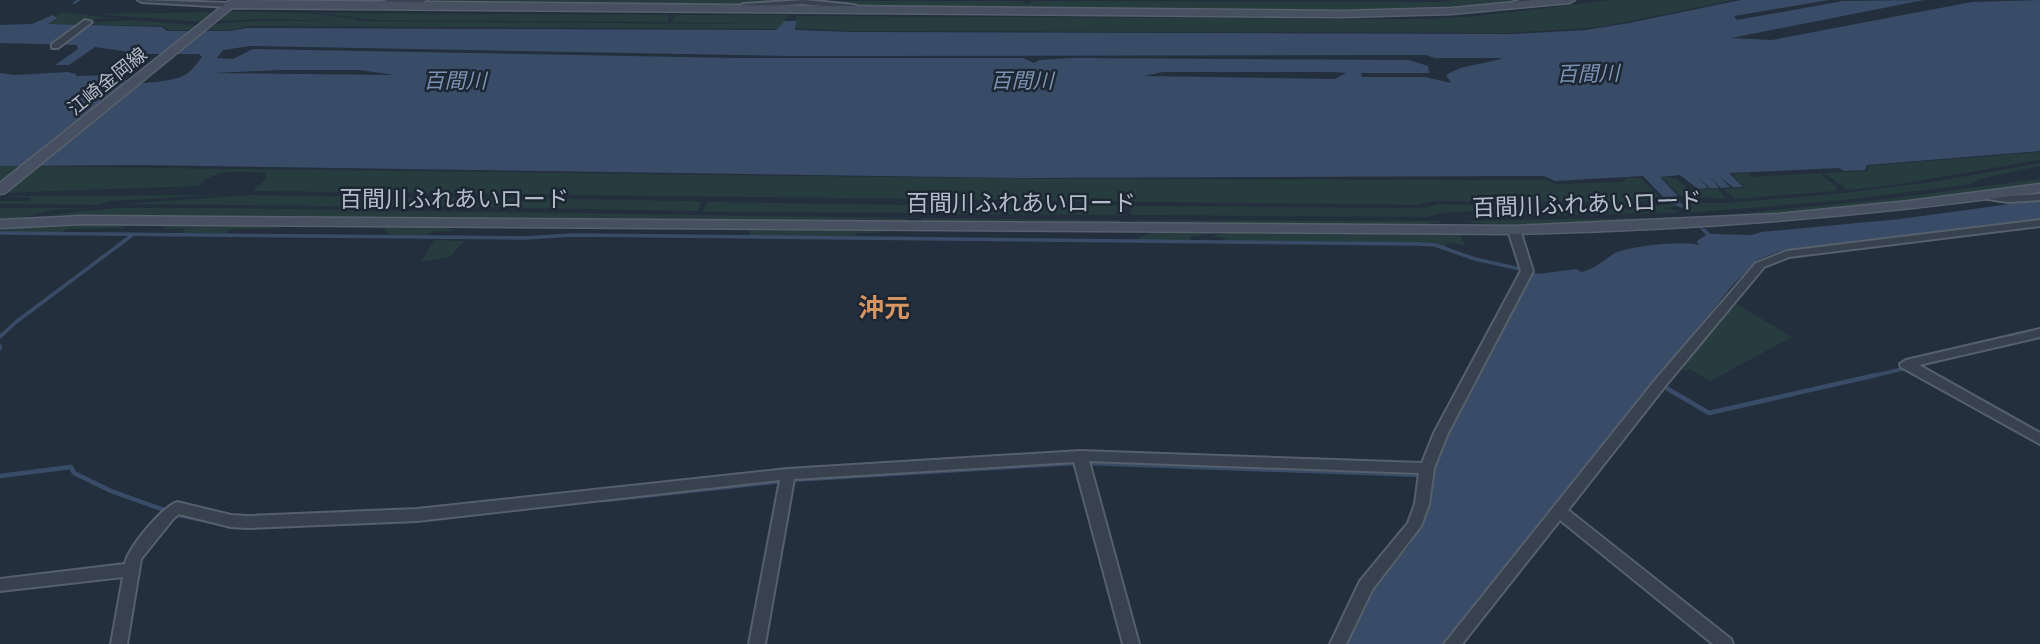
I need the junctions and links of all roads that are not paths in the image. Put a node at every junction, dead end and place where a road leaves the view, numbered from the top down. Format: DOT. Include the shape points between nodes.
graph roads {
  1 [pos="142,0"];
  2 [pos="423,0"];
  3 [pos="1530,0"];
  4 [pos="1570,0"];
  5 [pos="801,1"];
  6 [pos="233,3"];
  7 [pos="324,6"];
  8 [pos="1506,7"];
  9 [pos="733,9"];
  10 [pos="869,10"];
  11 [pos="88,22"];
  12 [pos="55,46"];
  13 [pos="2040,188"];
  14 [pos="0,190"];
  15 [pos="1985,196"];
  16 [pos="2040,197"];
  17 [pos="2040,223"];
  18 [pos="0,224"];
  19 [pos="1514,230"];
  20 [pos="2040,333"];
  21 [pos="2040,439"];
  22 [pos="1080,461"];
  23 [pos="1427,468"];
  24 [pos="787,478"];
  25 [pos="1559,511"];
  26 [pos="132,570"];
  27 [pos="0,584"];
  28 [pos="119,644"];
  29 [pos="757,644"];
  30 [pos="1131,644"];
  31 [pos="1338,644"];
  32 [pos="1452,644"];
  33 [pos="1725,644"];
  1 -- 6 [label="street"];
  2 -- 7 [label="street"];
  3 -- 8 [label="street"];
  4 -- 8 [label="street"];
  5 -- 9 [label="street"];
  5 -- 10 [label="street"];
  6 -- 7 [label="street"];
  6 -- 14 [label="street, 江崎金岡線"];
  7 -- 9 [label="street"];
  8 -- 10 [label="street" via="1343,14"];
  9 -- 10 [label="street"];
  11 -- 12 [label="street"];
  13 -- 15 [label="street, 百間川ふれあいロード"];
  15 -- 16 [label="street" via="2008,200"];
  15 -- 19 [label="street, 百間川ふれあいロード" via="1749,221"];
  17 -- 25 [label="street" via="1787,254 1760,265"];
  18 -- 19 [label="street, 百間川ふれあいロード" via="82,220"];
  19 -- 23 [label="street" via="1527,271 1441,432"];
  20 -- 21 [label="street" via="1906,364"];
  22 -- 23 [label="street"];
  22 -- 24 [label="street"];
  22 -- 30 [label="street"];
  23 -- 31 [label="street" via="1414,526 1366,586"];
  24 -- 26 [label="street" via="417,515 247,522 177,508 134,557"];
  24 -- 29 [label="street"];
  25 -- 32 [label="street"];
  25 -- 33 [label="street"];
  26 -- 27 [label="street"];
  26 -- 28 [label="street"];
}
